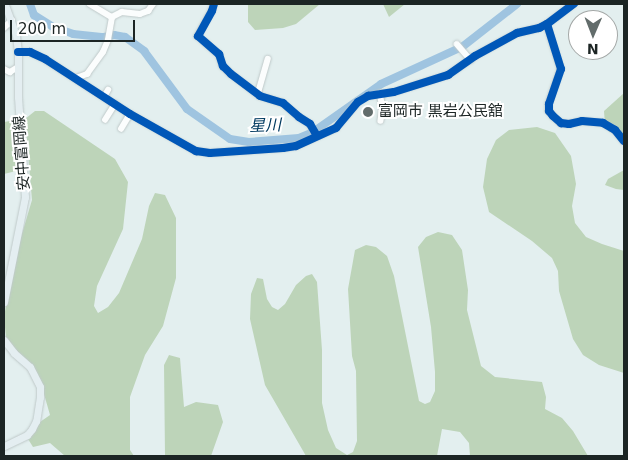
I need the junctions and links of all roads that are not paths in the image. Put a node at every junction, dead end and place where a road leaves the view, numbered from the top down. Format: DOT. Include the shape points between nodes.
graph roads {
  1 [pos="5,4"];
  2 [pos="90,4"];
  3 [pos="153,4"];
  4 [pos="214,4"];
  5 [pos="574,4"];
  6 [pos="112,17"];
  7 [pos="12,20"];
  8 [pos="547,24"];
  9 [pos="4,28"];
  10 [pos="457,44"];
  11 [pos="18,52"];
  12 [pos="268,59"];
  13 [pos="471,60"];
  14 [pos="18,67"];
  15 [pos="4,69"];
  16 [pos="76,78"];
  17 [pos="108,90"];
  18 [pos="258,93"];
  19 [pos="380,93"];
  20 [pos="104,97"];
  21 [pos="115,104"];
  22 [pos="130,114"];
  23 [pos="105,120"];
  24 [pos="381,121"];
  25 [pos="121,129"];
  26 [pos="317,136"];
  27 [pos="624,141"];
  28 [pos="4,302"];
  29 [pos="4,340"];
  30 [pos="4,446"];
  1 -- 7 [label="main road, 安中富岡線"];
  2 -- 6 [label="street"];
  3 -- 6 [label="street" via="140,14 122,12"];
  4 -- 18 [label="street" via="198,36 219,54 223,66 231,74"];
  5 -- 8 [label="street"];
  6 -- 16 [label="street" via="104,52 87,74"];
  7 -- 9 [label="street"];
  7 -- 11 [label="main road, 安中富岡線"];
  8 -- 13 [label="street" via="517,33"];
  8 -- 27 [label="street" via="561,69 549,111 561,123 602,122 616,130"];
  10 -- 13 [label="street"];
  11 -- 14 [label="main road, 安中富岡線"];
  11 -- 16 [label="street" via="40,56"];
  12 -- 18 [label="street"];
  13 -- 19 [label="street" via="448,75 394,92"];
  14 -- 15 [label="street" via="10,72"];
  14 -- 28 [label="main road, 安中富岡線" via="25,197"];
  16 -- 20 [label="street"];
  17 -- 20 [label="street"];
  18 -- 26 [label="street" via="283,103"];
  19 -- 24 [label="street"];
  19 -- 26 [label="street" via="358,102 341,124"];
  20 -- 21 [label="street"];
  21 -- 22 [label="street"];
  21 -- 23 [label="street"];
  22 -- 25 [label="street"];
  22 -- 26 [label="street" via="196,151 210,153 296,146"];
  29 -- 30 [label="main road" via="30,367 40,387 40,397 32,429 27,435"];
}
